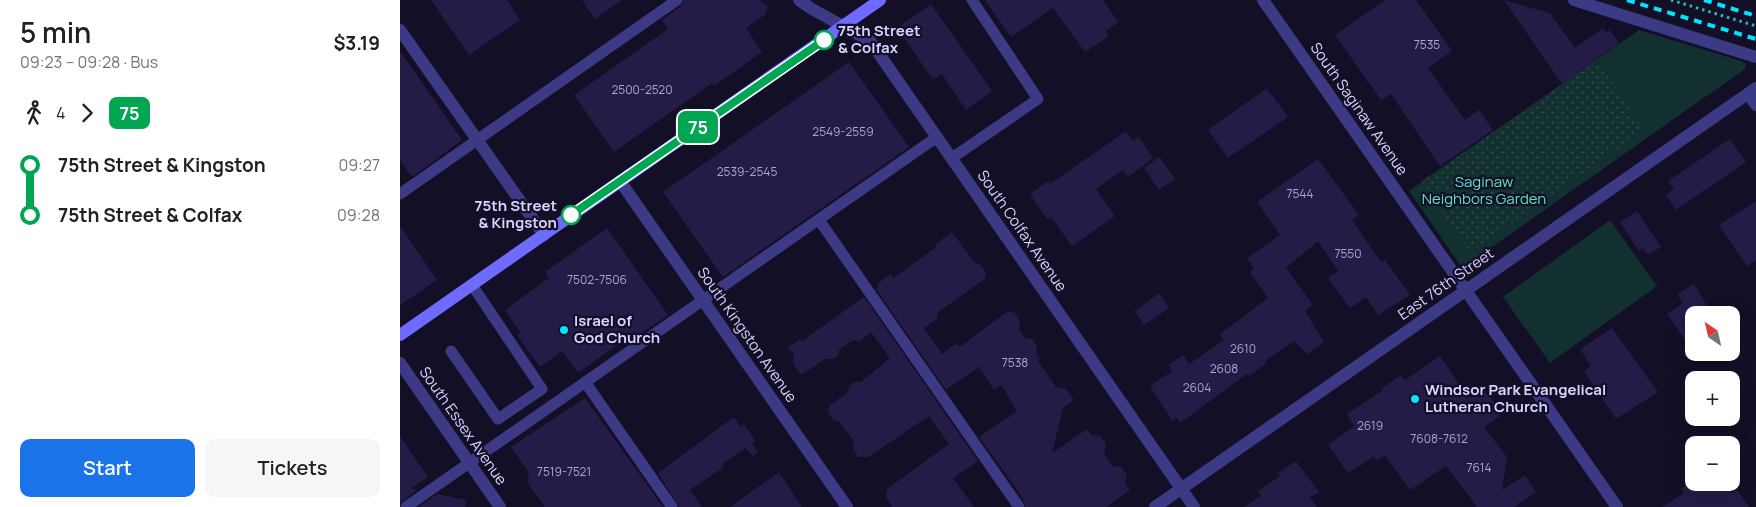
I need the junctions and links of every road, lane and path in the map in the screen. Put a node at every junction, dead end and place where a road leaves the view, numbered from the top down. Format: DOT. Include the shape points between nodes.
graph roads {
  1 [pos="678,0"];
  2 [pos="799,0"];
  3 [pos="880,0"];
  4 [pos="972,0"];
  5 [pos="1263,0"];
  6 [pos="1574,0"];
  7 [pos="1671,0"];
  8 [pos="843,26"];
  9 [pos="1756,26"];
  10 [pos="400,30"];
  11 [pos="1756,57"];
  12 [pos="1752,91"];
  13 [pos="1756,105"];
  14 [pos="937,137"];
  15 [pos="478,140"];
  16 [pos="952,158"];
  17 [pos="620,181"];
  18 [pos="400,194"];
  19 [pos="819,220"];
  20 [pos="544,235"];
  21 [pos="472,285"];
  22 [pos="1465,290"];
  23 [pos="703,300"];
  24 [pos="400,335"];
  25 [pos="451,350"];
  26 [pos="400,363"];
  27 [pos="585,382"];
  28 [pos="469,463"];
  29 [pos="1181,489"];
  30 [pos="406,507"];
  31 [pos="500,507"];
  32 [pos="672,507"];
  33 [pos="846,507"];
  34 [pos="1019,507"];
  35 [pos="1155,507"];
  36 [pos="1194,507"];
  37 [pos="1617,507"];
  1 -- 15 [label="lane"];
  2 -- 8 [label="street, South Colfax Avenue"];
  3 -- 8 [label="main road"];
  4 -- 16 [label="lane" via="1038,99"];
  5 -- 22 [label="street, South Saginaw Avenue"];
  6 -- 11 [label="street"];
  7 -- 9 [label="path"];
  8 -- 14 [label="street, South Colfax Avenue" via="870,41"];
  8 -- 17 [label="main road"];
  10 -- 15 [label="street"];
  12 -- 13 [label="street"];
  12 -- 22 [label="street, East 76th Street"];
  14 -- 16 [label="street, South Colfax Avenue"];
  14 -- 19 [label="lane"];
  15 -- 18 [label="lane"];
  15 -- 20 [label="street"];
  16 -- 29 [label="street, South Colfax Avenue"];
  17 -- 20 [label="main road"];
  17 -- 23 [label="street, South Kingston Avenue"];
  19 -- 23 [label="lane"];
  19 -- 34 [label="lane"];
  20 -- 21 [label="main road"];
  21 -- 24 [label="main road"];
  21 -- 25 [label="lane" via="542,388 498,419"];
  22 -- 29 [label="street, East 76th Street"];
  22 -- 37 [label="street, South Saginaw Avenue"];
  23 -- 27 [label="lane"];
  23 -- 33 [label="street, South Kingston Avenue"];
  26 -- 28 [label="street, South Essex Avenue"];
  27 -- 28 [label="lane"];
  27 -- 32 [label="lane"];
  28 -- 30 [label="lane"];
  28 -- 31 [label="street, South Essex Avenue"];
  29 -- 35 [label="street, East 76th Street"];
  29 -- 36 [label="street, South Colfax Avenue"];
}
